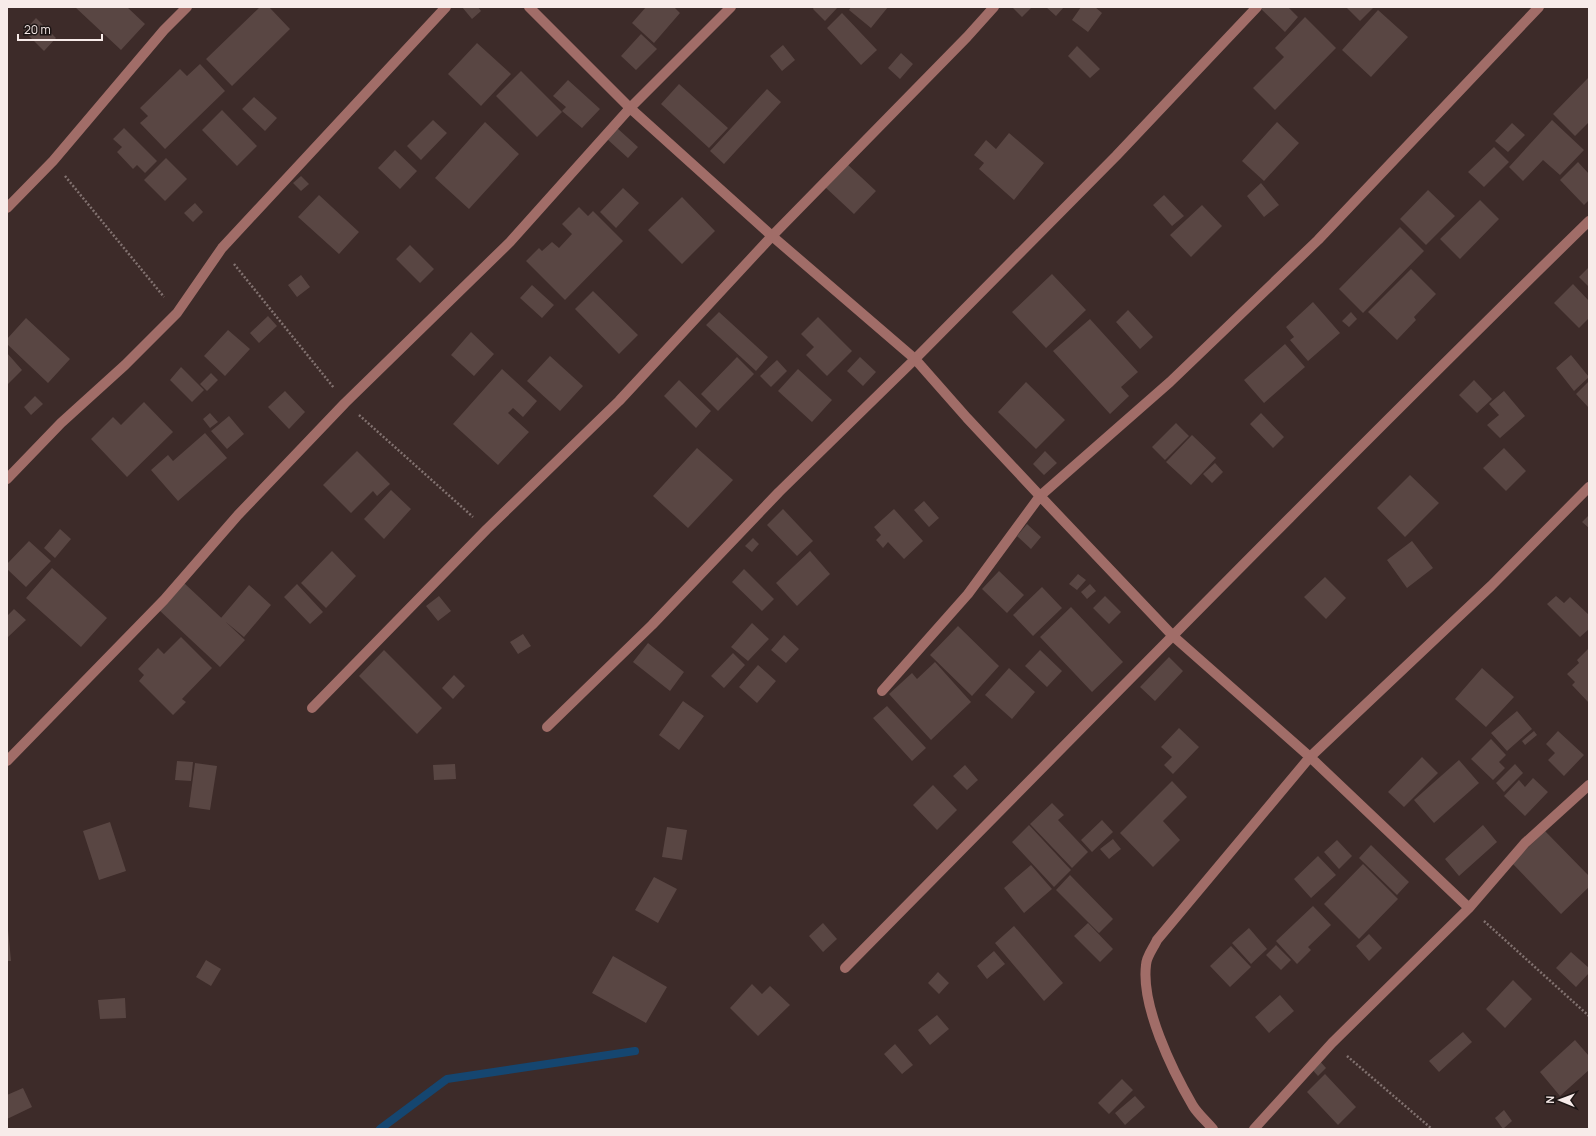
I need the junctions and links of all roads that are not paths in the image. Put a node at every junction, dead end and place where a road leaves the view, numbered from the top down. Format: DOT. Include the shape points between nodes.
graph roads {
  1 [pos="187,7"];
  2 [pos="446,7"];
  3 [pos="529,7"];
  4 [pos="731,7"];
  5 [pos="994,7"];
  6 [pos="1257,7"];
  7 [pos="1539,7"];
  8 [pos="630,108"];
  9 [pos="7,208"];
  10 [pos="1589,221"];
  11 [pos="772,236"];
  12 [pos="915,359"];
  13 [pos="7,479"];
  14 [pos="1589,487"];
  15 [pos="1040,496"];
  16 [pos="1173,636"];
  17 [pos="882,691"];
  18 [pos="312,708"];
  19 [pos="547,727"];
  20 [pos="1310,757"];
  21 [pos="7,761"];
  22 [pos="1589,785"];
  23 [pos="1469,908"];
  24 [pos="845,968"];
  25 [pos="1213,1129"];
  26 [pos="1254,1129"];
  1 -- 9 [label="street" via="164,30 53,161"];
  2 -- 13 [label="street" via="222,248 177,313 61,423"];
  3 -- 8 [label="street"];
  4 -- 8 [label="street"];
  5 -- 11 [label="street"];
  6 -- 12 [label="street" via="1110,162"];
  7 -- 15 [label="street" via="1318,240 1170,382"];
  8 -- 11 [label="street"];
  8 -- 21 [label="street" via="510,242 345,403 238,515 164,600"];
  10 -- 16 [label="street"];
  11 -- 12 [label="street"];
  11 -- 18 [label="street" via="618,402 487,529"];
  12 -- 15 [label="street"];
  12 -- 19 [label="street" via="779,492 652,625"];
  14 -- 20 [label="street" via="1491,586"];
  15 -- 16 [label="street"];
  15 -- 17 [label="street" via="968,594"];
  16 -- 20 [label="street"];
  16 -- 24 [label="street"];
  20 -- 23 [label="street"];
  20 -- 25 [label="street" via="1157,940 1146,963 1145,988 1158,1031 1194,1107"];
  22 -- 23 [label="street" via="1525,843"];
  23 -- 26 [label="street" via="1332,1043"];
}
